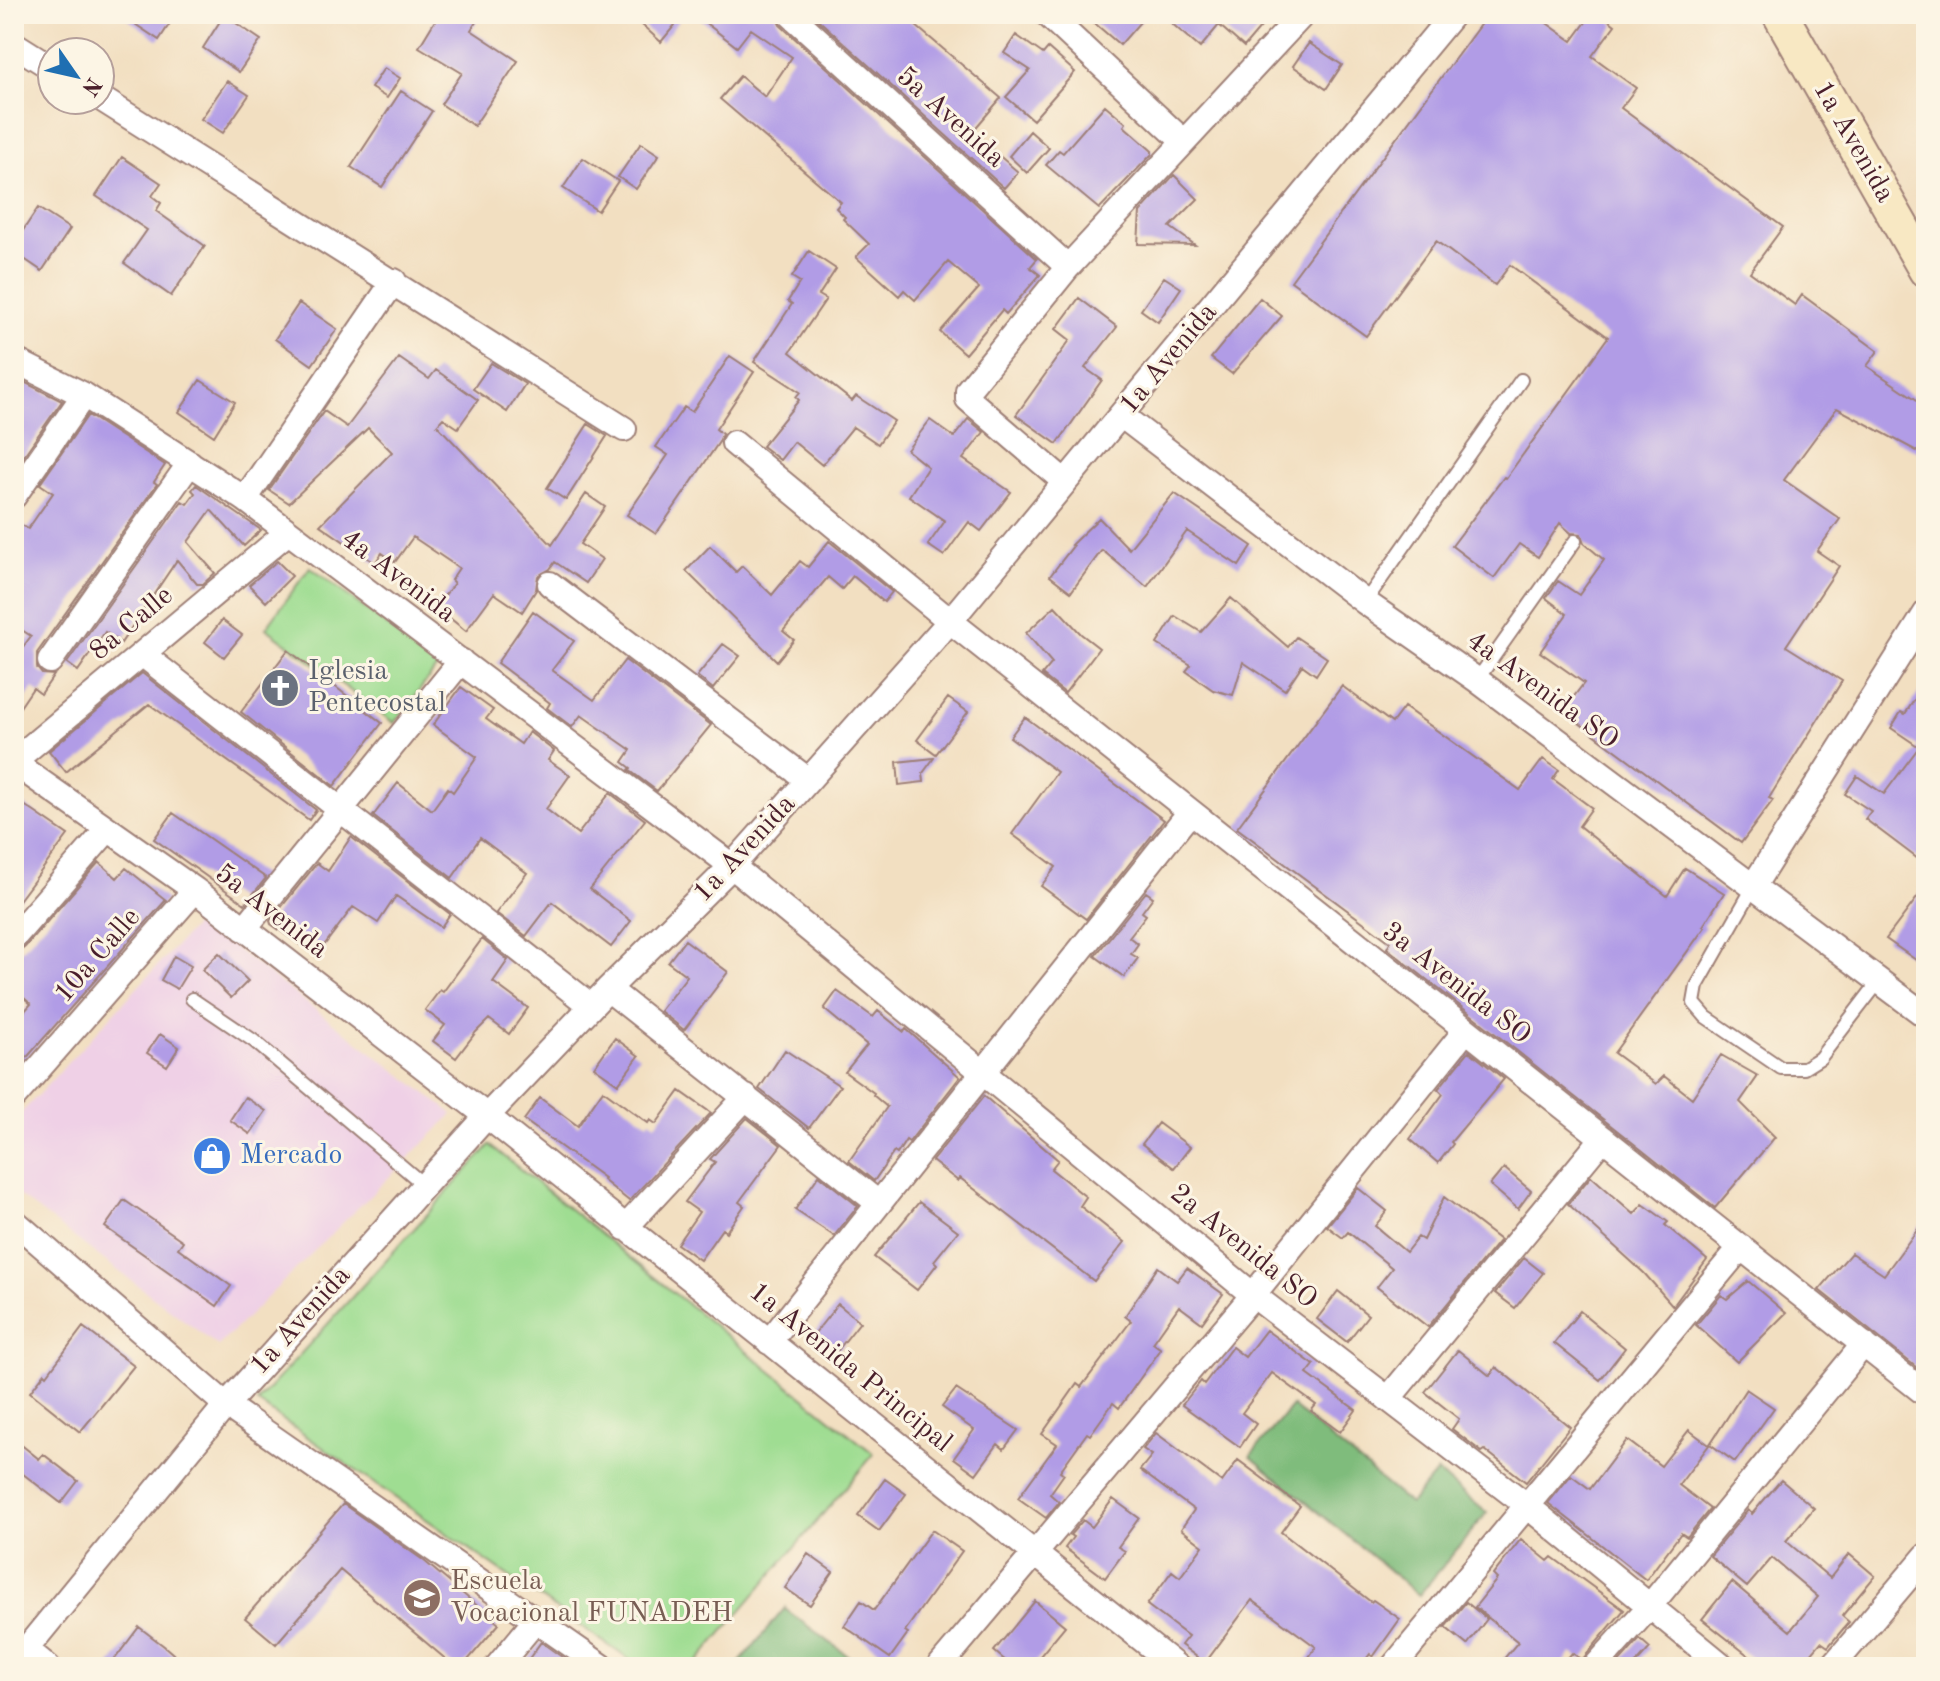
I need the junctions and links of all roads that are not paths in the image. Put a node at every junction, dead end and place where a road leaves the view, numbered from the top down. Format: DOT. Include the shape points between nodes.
graph roads {
  1 [pos="790,14"];
  2 [pos="1047,14"];
  3 [pos="1303,14"];
  4 [pos="1453,14"];
  5 [pos="1780,14"];
  6 [pos="14,44"];
  7 [pos="36,58"];
  8 [pos="116,108"];
  9 [pos="1184,142"];
  10 [pos="1068,267"];
  11 [pos="1926,270"];
  12 [pos="394,281"];
  13 [pos="14,360"];
  14 [pos="1521,380"];
  15 [pos="84,395"];
  16 [pos="1122,416"];
  17 [pos="624,429"];
  18 [pos="734,443"];
  19 [pos="190,463"];
  20 [pos="1065,482"];
  21 [pos="14,496"];
  22 [pos="245,499"];
  23 [pos="288,532"];
  24 [pos="1575,541"];
  25 [pos="550,584"];
  26 [pos="1365,602"];
  27 [pos="1926,613"];
  28 [pos="950,621"];
  29 [pos="142,654"];
  30 [pos="50,661"];
  31 [pos="461,661"];
  32 [pos="1477,680"];
  33 [pos="16,769"];
  34 [pos="808,780"];
  35 [pos="341,810"];
  36 [pos="1190,812"];
  37 [pos="108,829"];
  38 [pos="732,866"];
  39 [pos="1754,885"];
  40 [pos="195,890"];
  41 [pos="244,929"];
  42 [pos="14,937"];
  43 [pos="1880,980"];
  44 [pos="608,989"];
  45 [pos="192,999"];
  46 [pos="591,1006"];
  47 [pos="1926,1016"];
  48 [pos="1466,1030"];
  49 [pos="981,1072"];
  50 [pos="14,1097"];
  51 [pos="746,1097"];
  52 [pos="487,1116"];
  53 [pos="1603,1138"];
  54 [pos="424,1185"];
  55 [pos="877,1202"];
  56 [pos="14,1221"];
  57 [pos="625,1228"];
  58 [pos="1741,1247"];
  59 [pos="1253,1295"];
  60 [pos="769,1342"];
  61 [pos="1864,1344"];
  62 [pos="1926,1394"];
  63 [pos="1388,1399"];
  64 [pos="226,1405"];
  65 [pos="1525,1504"];
  66 [pos="1035,1554"];
  67 [pos="1926,1556"];
  68 [pos="1649,1607"];
  69 [pos="535,1621"];
  70 [pos="20,1656"];
  71 [pos="48,1667"];
  72 [pos="497,1667"];
  73 [pos="603,1667"];
  74 [pos="939,1667"];
  75 [pos="1177,1667"];
  76 [pos="1393,1667"];
  77 [pos="1595,1667"];
  78 [pos="1724,1667"];
  79 [pos="1832,1667"];
  1 -- 10 [label="street, 5a Avenida"];
  2 -- 9 [label="street"];
  3 -- 9 [label="street"];
  4 -- 16 [label="street, 1a Avenida"];
  5 -- 11 [label="street, 1a Avenida"];
  6 -- 7 [label="street"];
  8 -- 12 [label="street"];
  9 -- 10 [label="street"];
  10 -- 20 [label="street" via="967,395"];
  12 -- 17 [label="street"];
  12 -- 22 [label="street"];
  13 -- 15 [label="street, 4a Avenida"];
  14 -- 26 [label="lane"];
  15 -- 19 [label="street, 4a Avenida"];
  15 -- 21 [label="street"];
  16 -- 20 [label="street, 1a Avenida"];
  16 -- 26 [label="street, 4a Avenida SO"];
  18 -- 28 [label="street, 3a Avenida SO"];
  19 -- 22 [label="street, 4a Avenida"];
  19 -- 30 [label="street"];
  20 -- 28 [label="street, 1a Avenida"];
  22 -- 23 [label="street, 4a Avenida"];
  23 -- 29 [label="street, 8a Calle"];
  23 -- 31 [label="street, 4a Avenida"];
  24 -- 32 [label="lane"];
  25 -- 34 [label="street"];
  26 -- 32 [label="street, 4a Avenida SO"];
  27 -- 39 [label="street"];
  28 -- 34 [label="street, 1a Avenida"];
  28 -- 36 [label="street, 3a Avenida SO"];
  29 -- 33 [label="street, 8a Calle"];
  29 -- 35 [label="street"];
  31 -- 35 [label="street"];
  31 -- 38 [label="street, 4a Avenida"];
  32 -- 39 [label="street, 4a Avenida SO"];
  33 -- 37 [label="street, 5a Avenida"];
  34 -- 38 [label="street, 1a Avenida"];
  35 -- 41 [label="street"];
  35 -- 46 [label="street"];
  36 -- 48 [label="street, 3a Avenida SO"];
  36 -- 49 [label="street"];
  37 -- 40 [label="street, 5a Avenida"];
  37 -- 42 [label="street"];
  38 -- 44 [label="street, 1a Avenida"];
  38 -- 49 [label="street, 2a Avenida SO"];
  39 -- 43 [label="street, 4a Avenida SO"];
  39 -- 43 [label="lane" via="1697,986 1694,1003 1706,1017 1781,1068 1804,1068 1820,1058"];
  40 -- 41 [label="street, 5a Avenida"];
  40 -- 50 [label="street, 10a Calle"];
  41 -- 52 [label="street, 5a Avenida"];
  43 -- 47 [label="street, 4a Avenida SO"];
  44 -- 46 [label="street, 1a Avenida"];
  44 -- 51 [label="street"];
  45 -- 54 [label="lane" via="254,1041"];
  46 -- 52 [label="street, 1a Avenida"];
  48 -- 53 [label="street, 3a Avenida SO"];
  48 -- 59 [label="street"];
  49 -- 55 [label="street"];
  49 -- 59 [label="street, 2a Avenida SO"];
  51 -- 55 [label="street"];
  51 -- 57 [label="street"];
  52 -- 54 [label="street, 1a Avenida"];
  52 -- 57 [label="street, 1a Avenida Principal"];
  53 -- 58 [label="street, 3a Avenida SO"];
  53 -- 63 [label="street"];
  54 -- 64 [label="street, 1a Avenida"];
  55 -- 60 [label="street"];
  56 -- 64 [label="street"];
  57 -- 60 [label="street, 1a Avenida Principal"];
  58 -- 61 [label="street, 3a Avenida SO"];
  58 -- 65 [label="street"];
  59 -- 63 [label="street, 2a Avenida SO"];
  59 -- 66 [label="street"];
  60 -- 66 [label="street, 1a Avenida Principal"];
  61 -- 62 [label="street, 3a Avenida SO"];
  61 -- 68 [label="street"];
  63 -- 65 [label="street, 2a Avenida SO"];
  64 -- 69 [label="street"];
  64 -- 70 [label="street, 1a Avenida"];
  65 -- 68 [label="street, 2a Avenida SO"];
  65 -- 76 [label="street"];
  66 -- 74 [label="street"];
  66 -- 75 [label="street, 1a Avenida Principal"];
  67 -- 79 [label="street"];
  68 -- 77 [label="street"];
  68 -- 78 [label="street, 2a Avenida SO"];
  69 -- 72 [label="street"];
  69 -- 73 [label="street"];
  70 -- 71 [label="street"];
}
